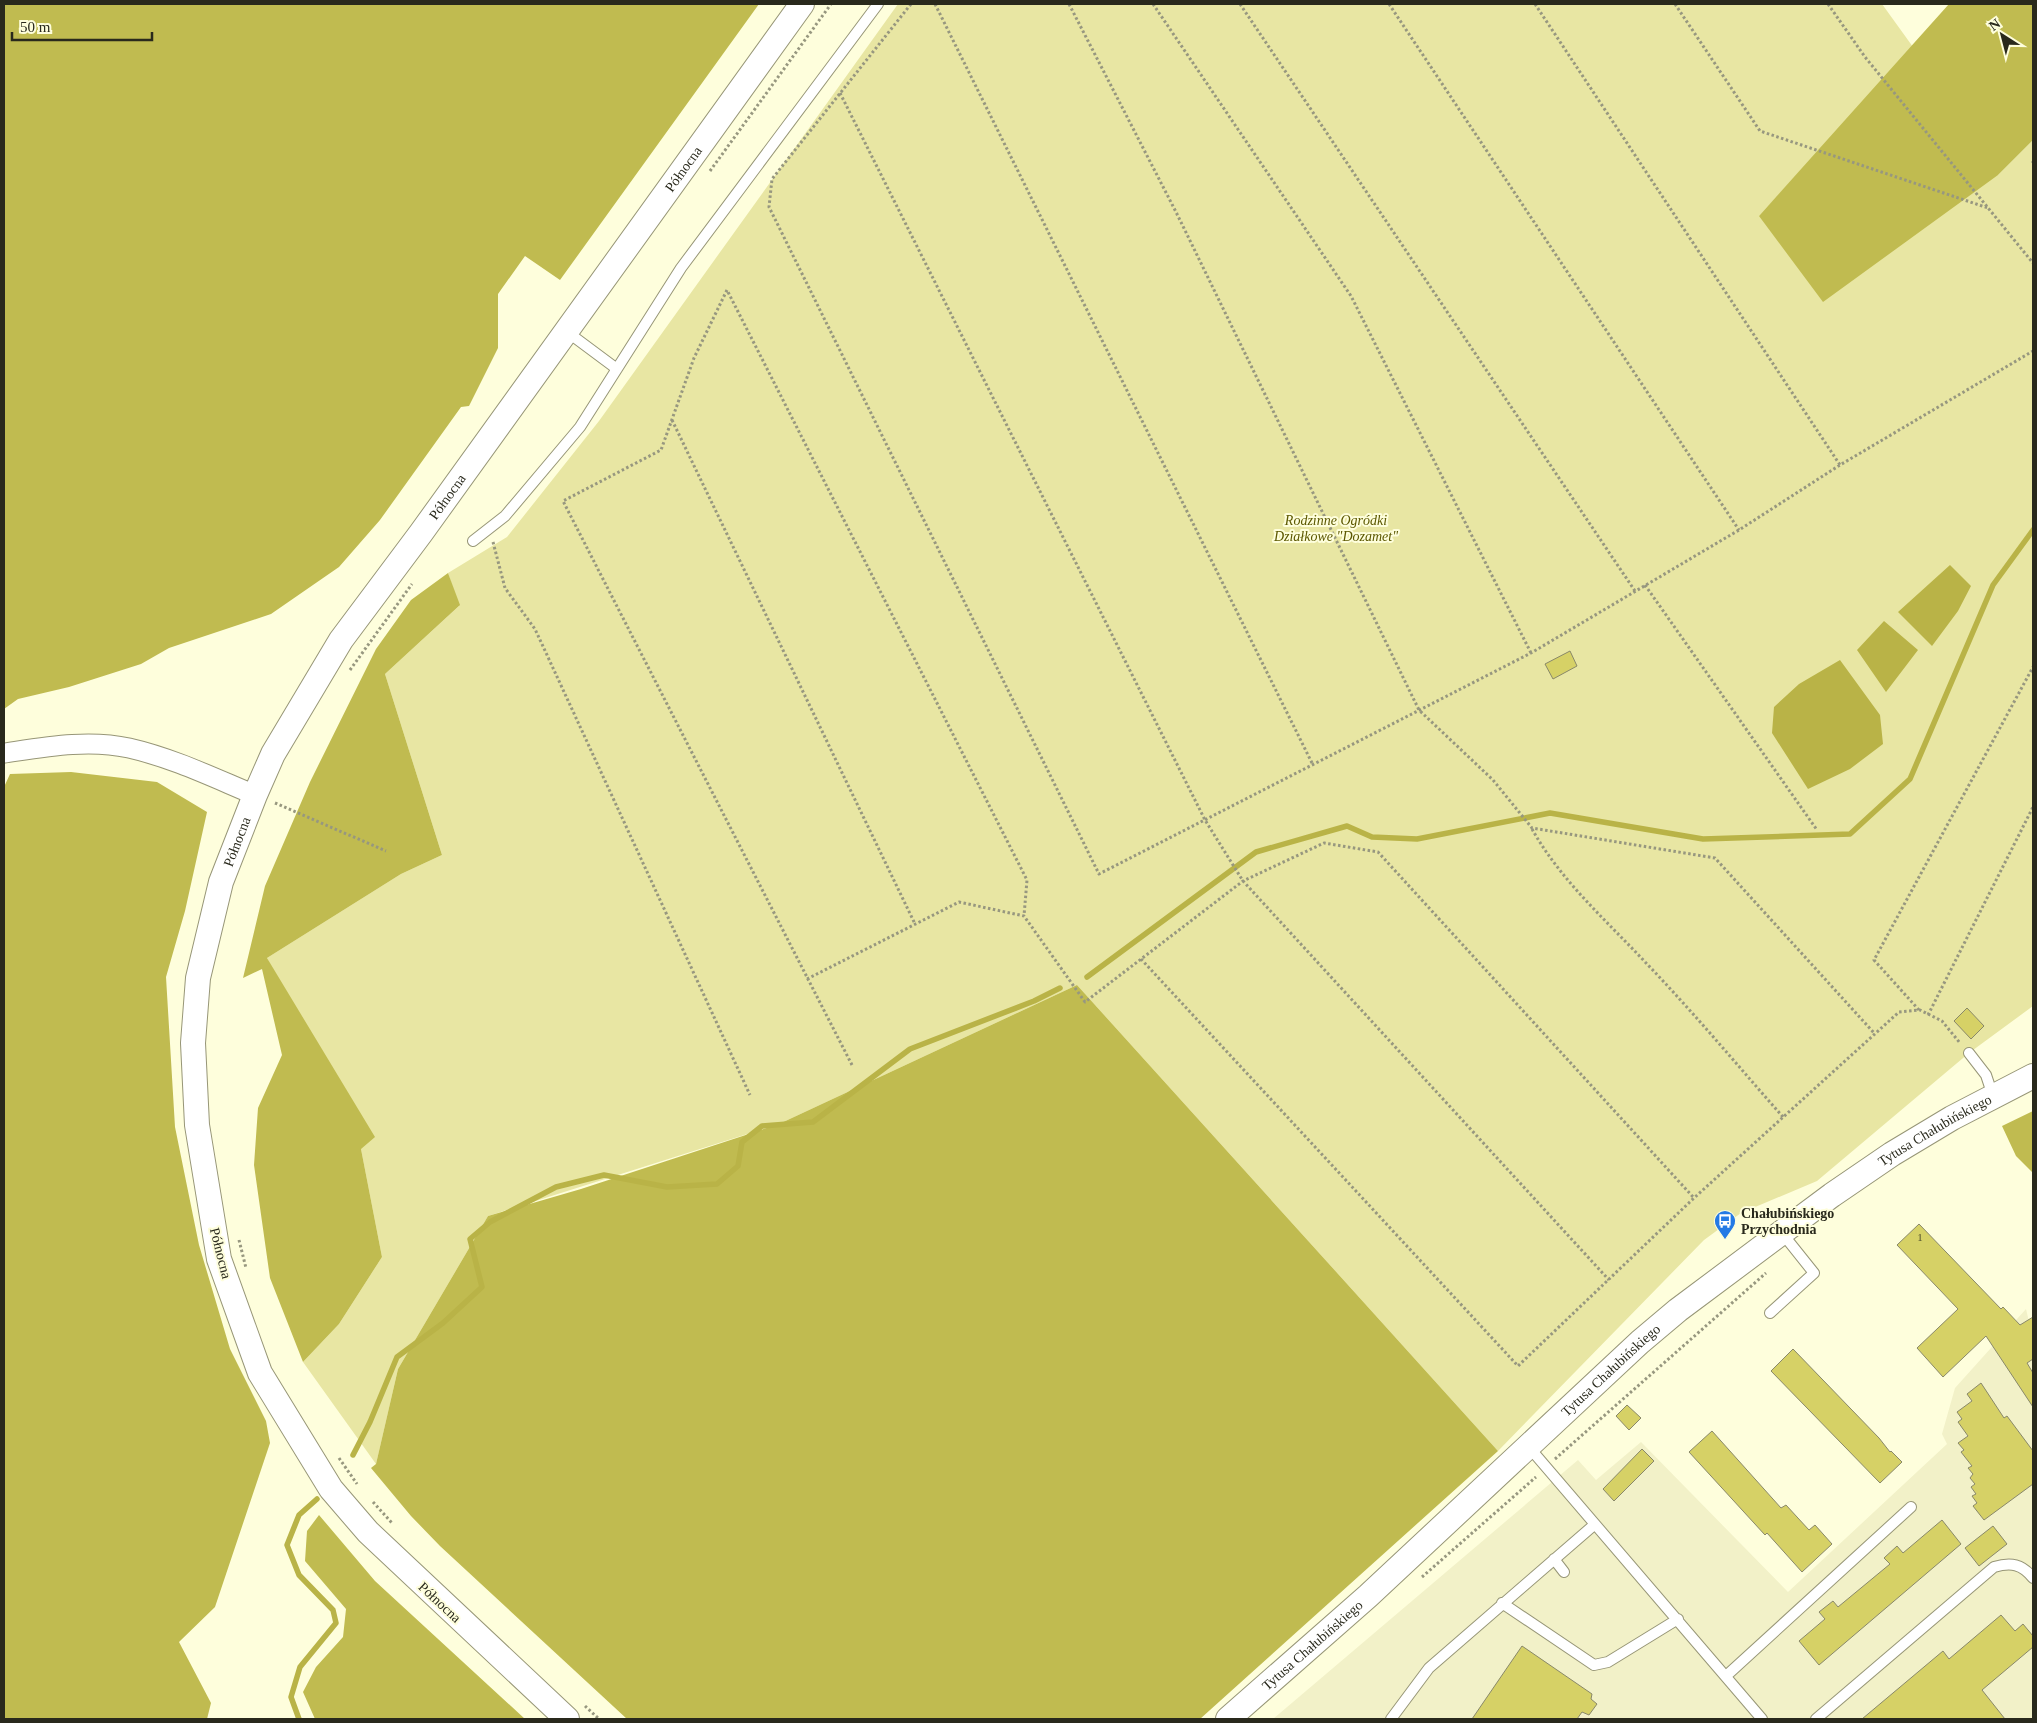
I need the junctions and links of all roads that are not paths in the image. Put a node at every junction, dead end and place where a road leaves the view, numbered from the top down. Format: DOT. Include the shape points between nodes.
graph roads {
  1 [pos="802,4"];
  2 [pos="878,4"];
  3 [pos="566,331"];
  4 [pos="617,369"];
  5 [pos="473,541"];
  6 [pos="4,753"];
  7 [pos="264,799"];
  8 [pos="1969,1053"];
  9 [pos="2033,1076"];
  10 [pos="1993,1096"];
  11 [pos="1782,1233"];
  12 [pos="1770,1313"];
  13 [pos="1528,1446"];
  14 [pos="1911,1507"];
  15 [pos="1594,1525"];
  16 [pos="1554,1559"];
  17 [pos="1564,1572"];
  18 [pos="2033,1578"];
  19 [pos="1502,1603"];
  20 [pos="1678,1618"];
  21 [pos="1726,1676"];
  22 [pos="572,1709"];
  23 [pos="1228,1719"];
  24 [pos="1391,1719"];
  25 [pos="1762,1719"];
  26 [pos="1816,1719"];
  1 -- 3 [label="street, Północna"];
  2 -- 4 [label="lane" via="681,268"];
  3 -- 4 [label="lane"];
  3 -- 7 [label="street, Północna" via="341,640 273,754"];
  4 -- 5 [label="lane" via="580,427 505,516"];
  6 -- 7 [label="street" via="66,744 128,748 187,766"];
  7 -- 22 [label="street, Północna" via="221,882 198,978 194,1044 197,1125 219,1259 260,1373 331,1488 368,1532 420,1583"];
  8 -- 10 [label="lane" via="1986,1075"];
  9 -- 10 [label="street, Tytusa Chałubińskiego"];
  10 -- 11 [label="street, Tytusa Chałubińskiego" via="1907,1145"];
  11 -- 12 [label="lane" via="1814,1273"];
  11 -- 13 [label="street, Tytusa Chałubińskiego" via="1640,1342"];
  13 -- 15 [label="lane"];
  13 -- 23 [label="street, Tytusa Chałubińskiego" via="1368,1596"];
  14 -- 21 [label="lane"];
  15 -- 16 [label="lane"];
  15 -- 20 [label="lane"];
  16 -- 17 [label="lane"];
  16 -- 19 [label="lane"];
  18 -- 26 [label="lane" via="2018,1565 1994,1567"];
  19 -- 20 [label="lane" via="1594,1665 1608,1662"];
  19 -- 24 [label="lane" via="1429,1668"];
  20 -- 21 [label="lane"];
  21 -- 25 [label="lane"];
}
